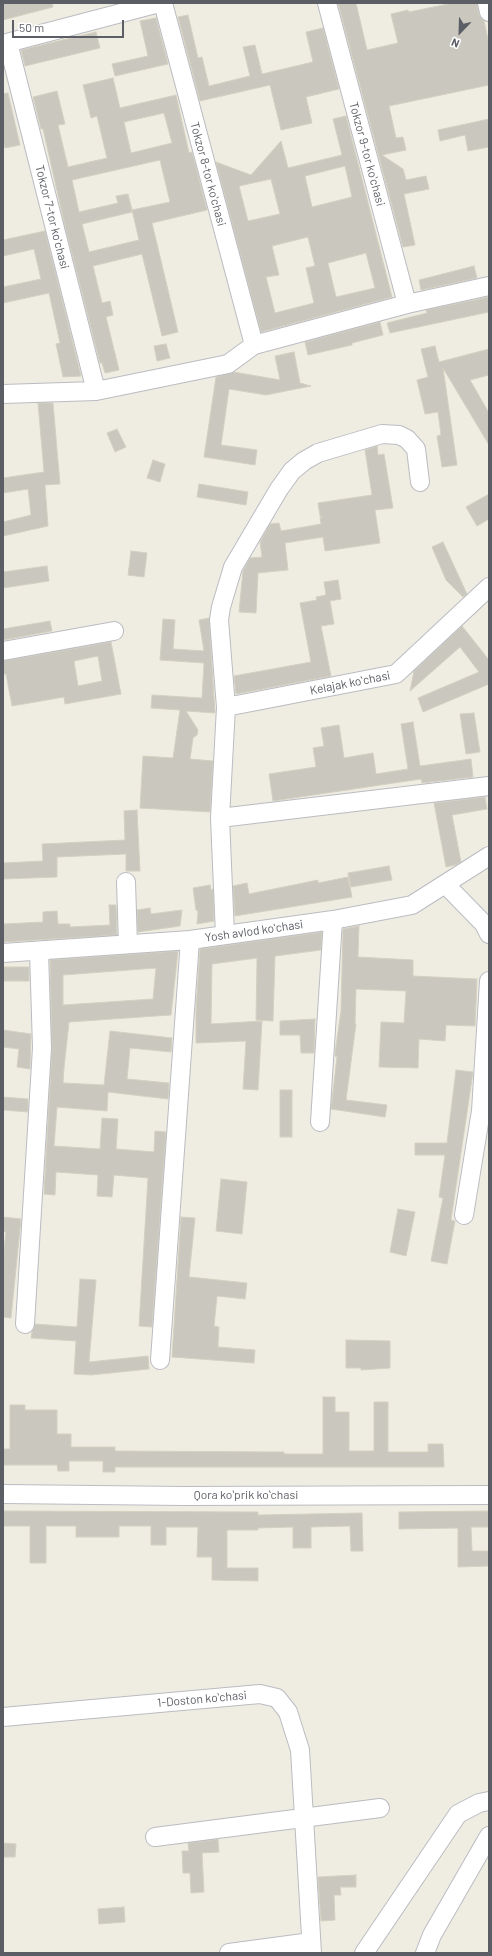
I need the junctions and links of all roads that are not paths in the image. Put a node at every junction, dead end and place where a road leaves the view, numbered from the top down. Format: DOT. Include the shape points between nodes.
graph roads {
  1 [pos="159,3"];
  2 [pos="163,3"];
  3 [pos="327,3"];
  4 [pos="487,3"];
  5 [pos="489,12"];
  6 [pos="6,44"];
  7 [pos="489,286"];
  8 [pos="406,304"];
  9 [pos="254,346"];
  10 [pos="96,390"];
  11 [pos="3,394"];
  12 [pos="420,482"];
  13 [pos="489,587"];
  14 [pos="114,631"];
  15 [pos="3,651"];
  16 [pos="226,707"];
  17 [pos="489,786"];
  18 [pos="220,818"];
  19 [pos="489,856"];
  20 [pos="126,882"];
  21 [pos="445,884"];
  22 [pos="333,920"];
  23 [pos="489,934"];
  24 [pos="225,935"];
  25 [pos="190,940"];
  26 [pos="128,944"];
  27 [pos="39,951"];
  28 [pos="3,953"];
  29 [pos="489,981"];
  30 [pos="320,1122"];
  31 [pos="464,1215"];
  32 [pos="25,1324"];
  33 [pos="160,1360"];
  34 [pos="3,1494"];
  35 [pos="489,1495"];
  36 [pos="3,1717"];
  37 [pos="489,1801"];
  38 [pos="380,1808"];
  39 [pos="304,1817"];
  40 [pos="489,1836"];
  41 [pos="155,1837"];
  42 [pos="312,1947"];
  43 [pos="229,1953"];
  44 [pos="364,1953"];
  45 [pos="425,1953"];
  1 -- 6 [label="street"];
  2 -- 9 [label="street, Tokzor 8-tor koʻchasi"];
  3 -- 8 [label="street, Tokzor 9-tor koʻchasi"];
  4 -- 5 [label="street"];
  6 -- 10 [label="street, Tokzor 7-tor koʻchasi"];
  7 -- 8 [label="street"];
  8 -- 9 [label="street"];
  9 -- 10 [label="street" via="228,364"];
  10 -- 11 [label="street"];
  12 -- 16 [label="street" via="416,449 407,439 398,435 382,434 318,453 292,471 241,551 224,596 219,620"];
  13 -- 16 [label="street, Kelajak koʻchasi" via="396,674"];
  14 -- 15 [label="street"];
  16 -- 18 [label="street"];
  17 -- 18 [label="street"];
  18 -- 24 [label="street"];
  19 -- 21 [label="street, Yosh avlod koʻchasi"];
  20 -- 26 [label="street"];
  21 -- 22 [label="street, Yosh avlod koʻchasi" via="412,905"];
  21 -- 23 [label="street" via="484,924"];
  22 -- 24 [label="street, Yosh avlod koʻchasi"];
  22 -- 30 [label="street"];
  24 -- 25 [label="street, Yosh avlod koʻchasi"];
  25 -- 26 [label="street, Yosh avlod koʻchasi"];
  25 -- 33 [label="street"];
  26 -- 27 [label="street, Yosh avlod koʻchasi"];
  27 -- 28 [label="street, Yosh avlod koʻchasi"];
  27 -- 32 [label="street" via="42,1048"];
  29 -- 31 [label="street" via="481,1111"];
  34 -- 35 [label="street, Qora koʻprik koʻchasi"];
  36 -- 39 [label="street, 1-Doston koʻchasi" via="260,1694 278,1698 288,1712 300,1750"];
  37 -- 44 [label="street" via="479,1803 458,1814"];
  38 -- 39 [label="street"];
  39 -- 41 [label="street"];
  39 -- 42 [label="street, 1-Doston koʻchasi"];
  40 -- 45 [label="street" via="432,1935"];
  42 -- 43 [label="street, 1-Doston koʻchasi"];
}
